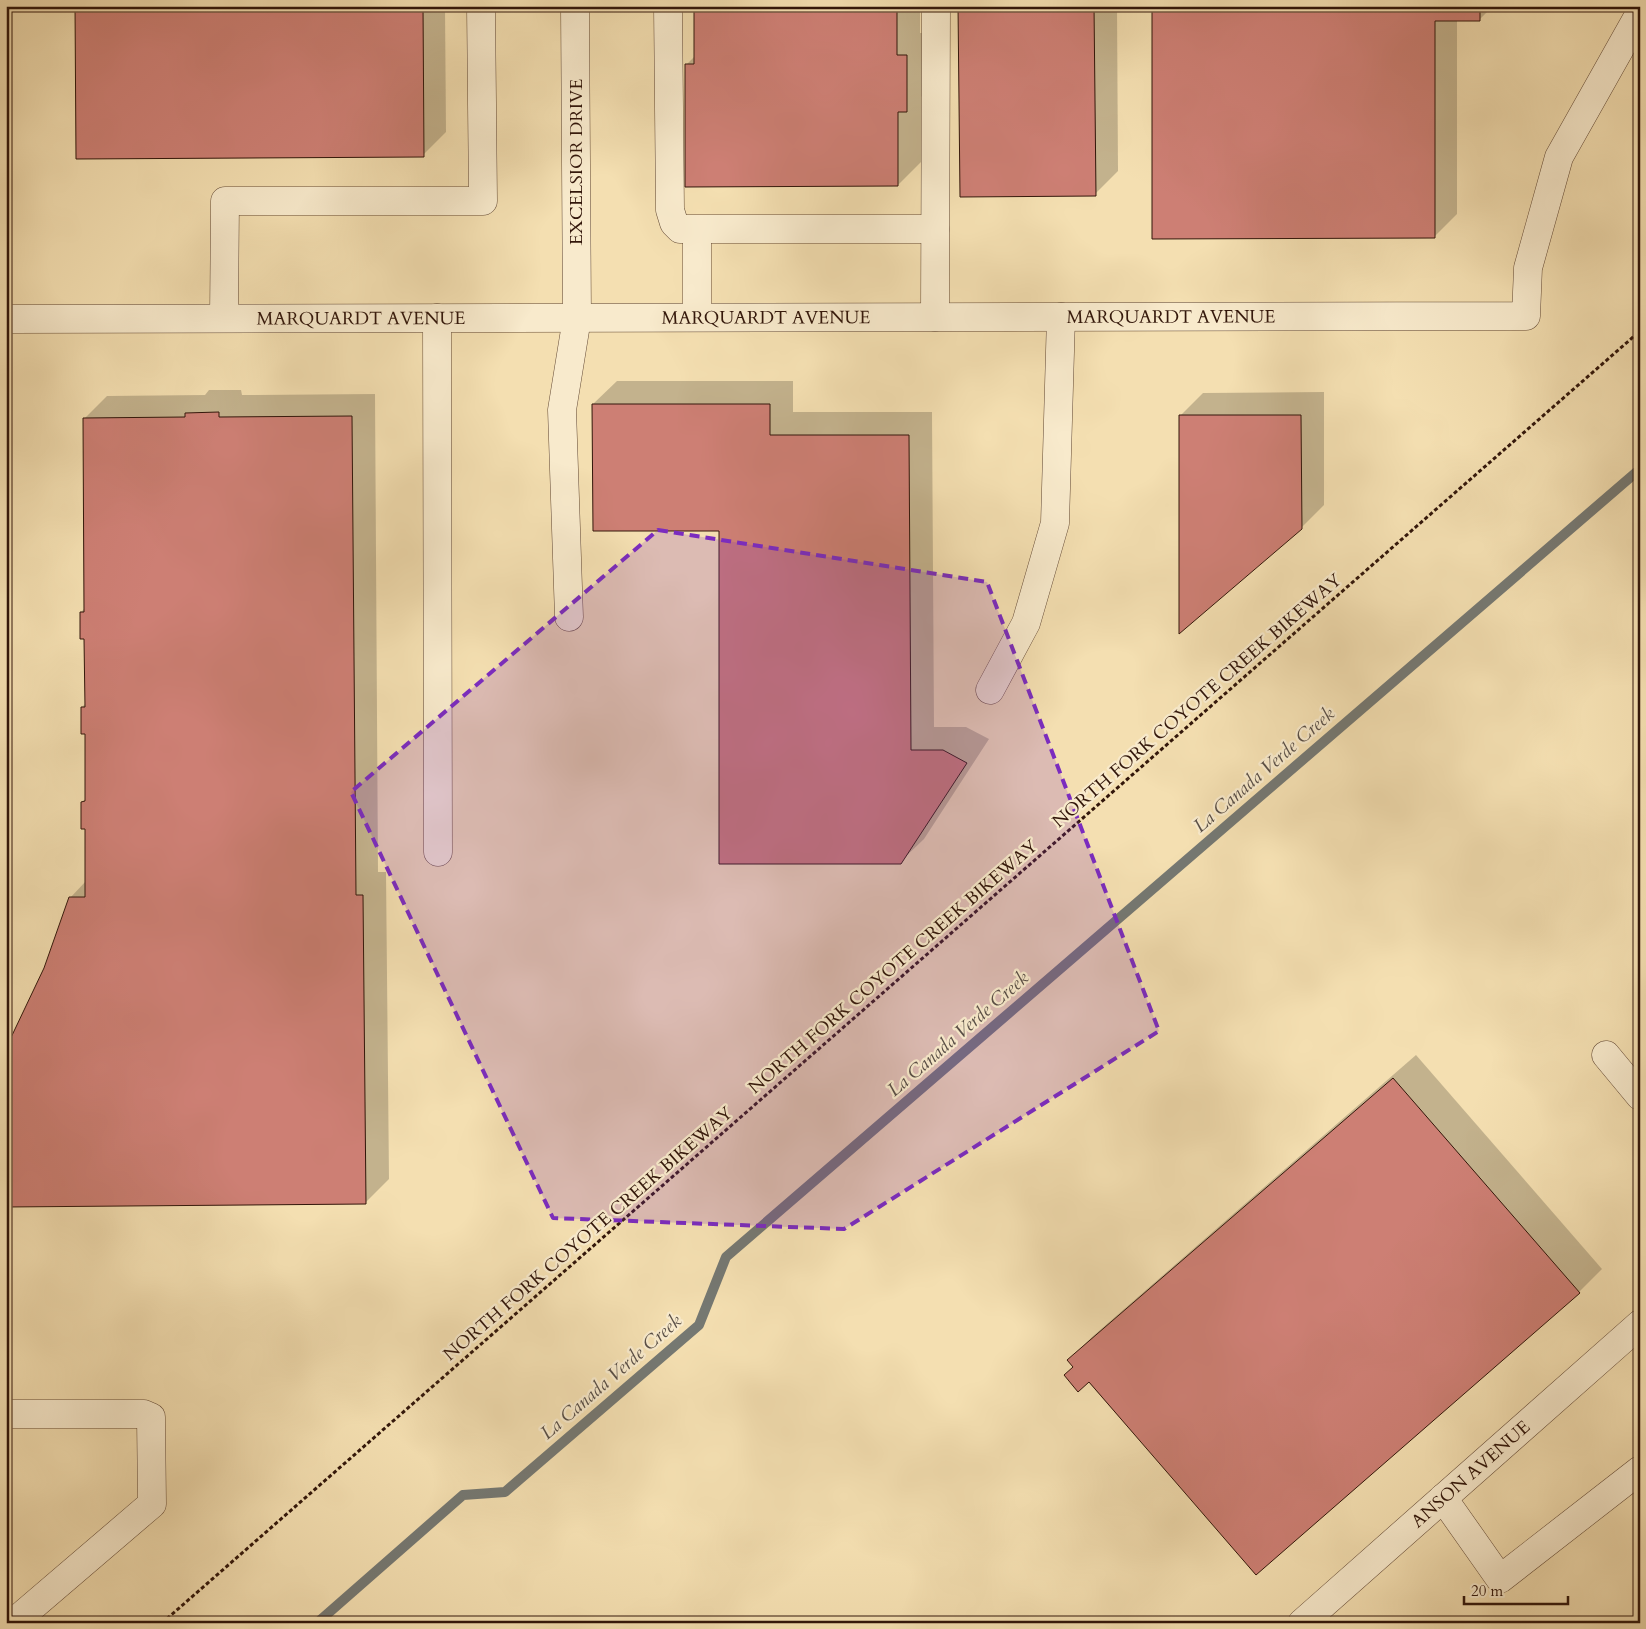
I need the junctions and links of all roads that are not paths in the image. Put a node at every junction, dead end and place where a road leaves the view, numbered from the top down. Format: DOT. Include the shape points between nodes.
graph roads {
  1 [pos="481,6"];
  2 [pos="575,6"];
  3 [pos="668,6"];
  4 [pos="936,6"];
  5 [pos="1640,13"];
  6 [pos="935,229"];
  7 [pos="697,230"];
  8 [pos="697,317"];
  9 [pos="935,317"];
  10 [pos="1060,317"];
  11 [pos="224,318"];
  12 [pos="437,318"];
  13 [pos="577,318"];
  14 [pos="6,319"];
  15 [pos="569,617"];
  16 [pos="990,690"];
  17 [pos="438,852"];
  18 [pos="1606,1055"];
  19 [pos="1640,1096"];
  20 [pos="1640,1324"];
  21 [pos="6,1414"];
  22 [pos="1640,1470"];
  23 [pos="1443,1498"];
  24 [pos="13,1623"];
  25 [pos="1302,1623"];
  1 -- 11 [label="street" via="483,201 226,201"];
  2 -- 13 [label="street, EXCELSIOR DRIVE"];
  3 -- 7 [label="street" via="670,210 674,224 680,229"];
  4 -- 6 [label="street"];
  5 -- 10 [label="street, MARQUARDT AVENUE" via="1559,157 1528,268 1526,316"];
  6 -- 7 [label="street"];
  6 -- 9 [label="street"];
  7 -- 8 [label="street"];
  8 -- 9 [label="street, MARQUARDT AVENUE"];
  8 -- 13 [label="street, MARQUARDT AVENUE"];
  9 -- 10 [label="street, MARQUARDT AVENUE"];
  10 -- 16 [label="street" via="1055,523 1026,623"];
  11 -- 12 [label="street, MARQUARDT AVENUE"];
  11 -- 14 [label="street, MARQUARDT AVENUE"];
  12 -- 13 [label="street, MARQUARDT AVENUE"];
  12 -- 17 [label="street"];
  13 -- 15 [label="street, EXCELSIOR DRIVE" via="562,410"];
  18 -- 19 [label="street"];
  20 -- 23 [label="street, ANSON AVENUE"];
  21 -- 24 [label="street" via="144,1414 150,1417 152,1504"];
  22 -- 23 [label="street" via="1500,1579"];
  23 -- 25 [label="street, ANSON AVENUE"];
}
